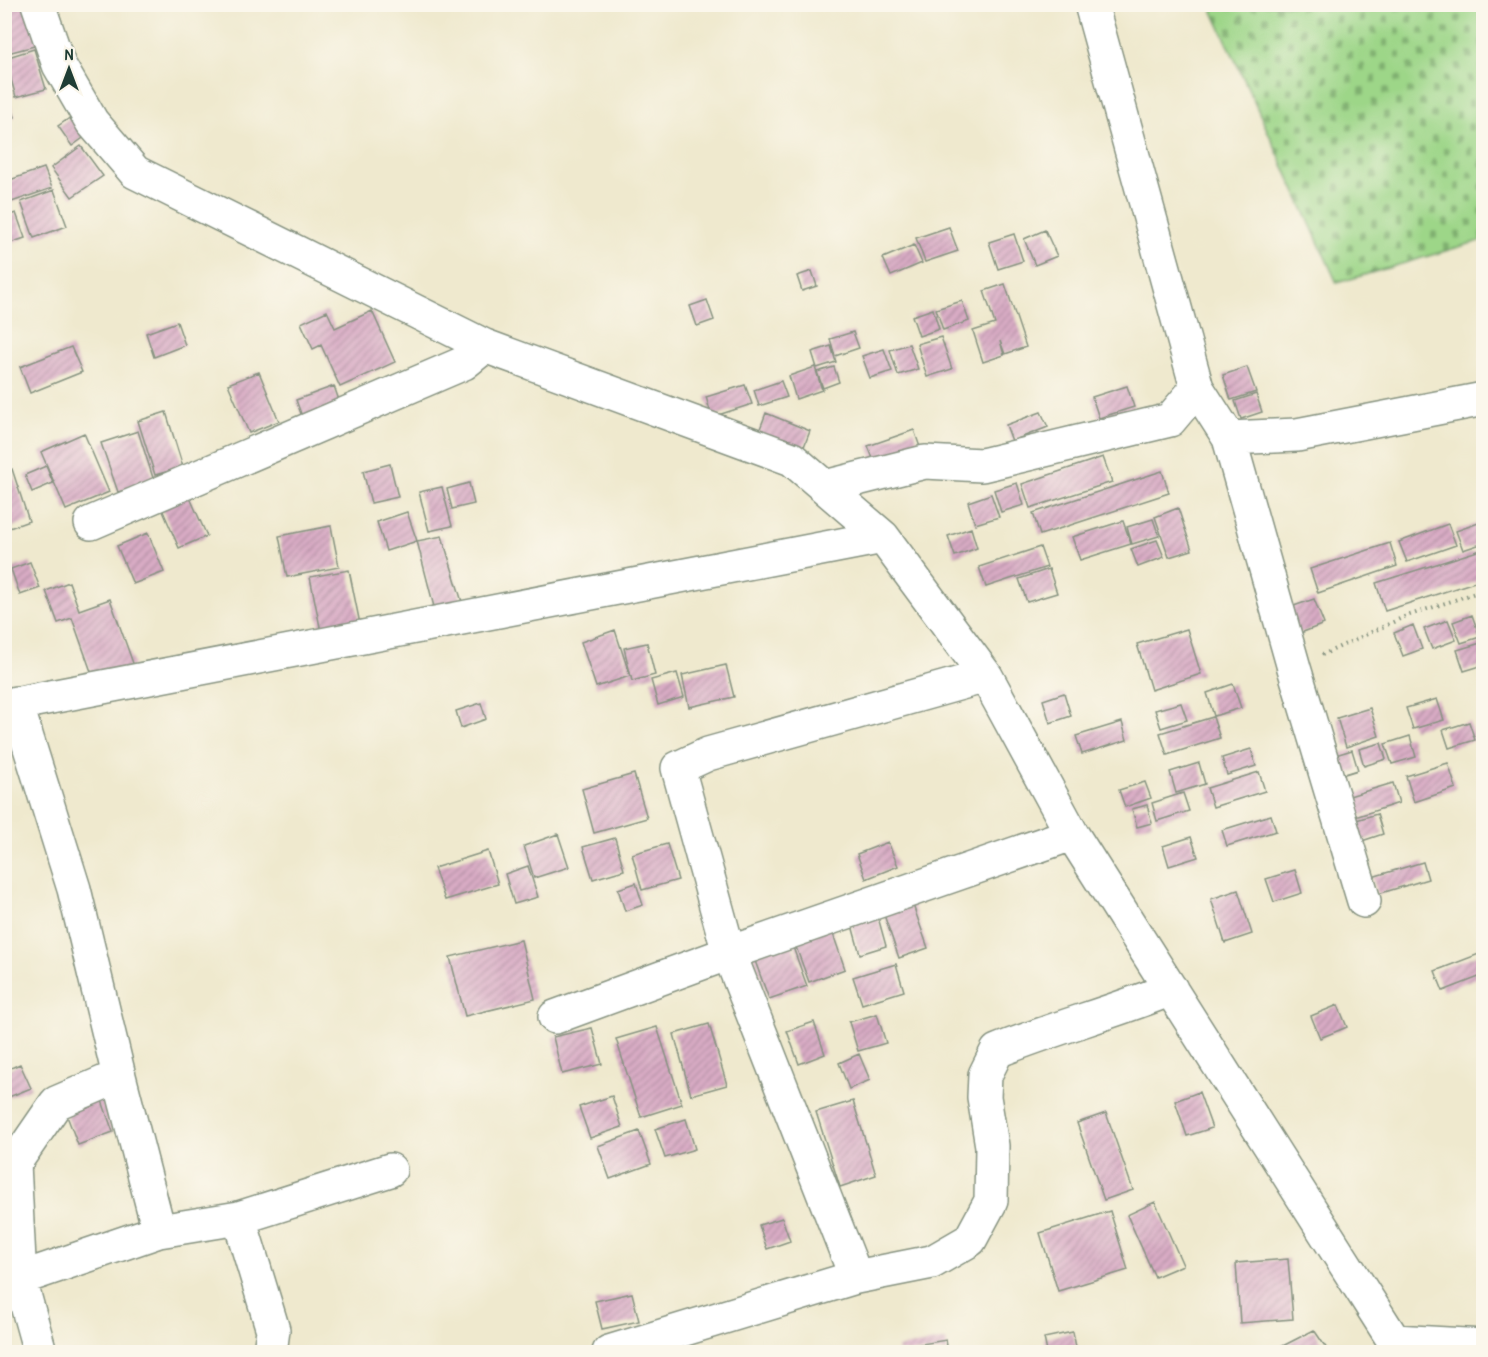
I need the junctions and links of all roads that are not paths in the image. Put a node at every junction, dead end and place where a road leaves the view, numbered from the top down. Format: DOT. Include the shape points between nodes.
graph roads {
  1 [pos="38,4"];
  2 [pos="1091,4"];
  3 [pos="485,346"];
  4 [pos="1197,388"];
  5 [pos="1484,399"];
  6 [pos="1229,438"];
  7 [pos="825,488"];
  8 [pos="91,523"];
  9 [pos="883,537"];
  10 [pos="986,676"];
  11 [pos="10,705"];
  12 [pos="1072,834"];
  13 [pos="1364,901"];
  14 [pos="729,953"];
  15 [pos="1171,988"];
  16 [pos="555,1017"];
  17 [pos="119,1076"];
  18 [pos="390,1170"];
  19 [pos="238,1218"];
  20 [pos="159,1231"];
  21 [pos="856,1277"];
  22 [pos="12,1282"];
  23 [pos="1484,1346"];
  24 [pos="40,1353"];
  25 [pos="270,1353"];
  26 [pos="609,1353"];
  1 -- 3 [label="street" via="59,65 92,122 135,172"];
  2 -- 4 [label="street"];
  3 -- 7 [label="street" via="792,459"];
  3 -- 8 [label="street" via="464,363"];
  4 -- 6 [label="street"];
  4 -- 7 [label="street" via="1170,420 982,465 925,462"];
  5 -- 6 [label="street" via="1297,435"];
  6 -- 13 [label="street"];
  7 -- 9 [label="street"];
  9 -- 10 [label="street"];
  9 -- 11 [label="street"];
  10 -- 12 [label="street"];
  10 -- 14 [label="street" via="708,754 678,768"];
  11 -- 17 [label="street" via="74,889"];
  12 -- 14 [label="street"];
  12 -- 15 [label="street"];
  14 -- 16 [label="street"];
  14 -- 21 [label="street"];
  15 -- 21 [label="street" via="997,1051 985,1075 984,1097 992,1146 991,1201 970,1240 932,1262"];
  15 -- 23 [label="street" via="1394,1341"];
  17 -- 20 [label="street"];
  17 -- 22 [label="street" via="56,1103 14,1164"];
  18 -- 19 [label="street"];
  19 -- 20 [label="street"];
  19 -- 25 [label="street" via="273,1330"];
  20 -- 22 [label="street"];
  21 -- 26 [label="street"];
  22 -- 24 [label="street"];
}
